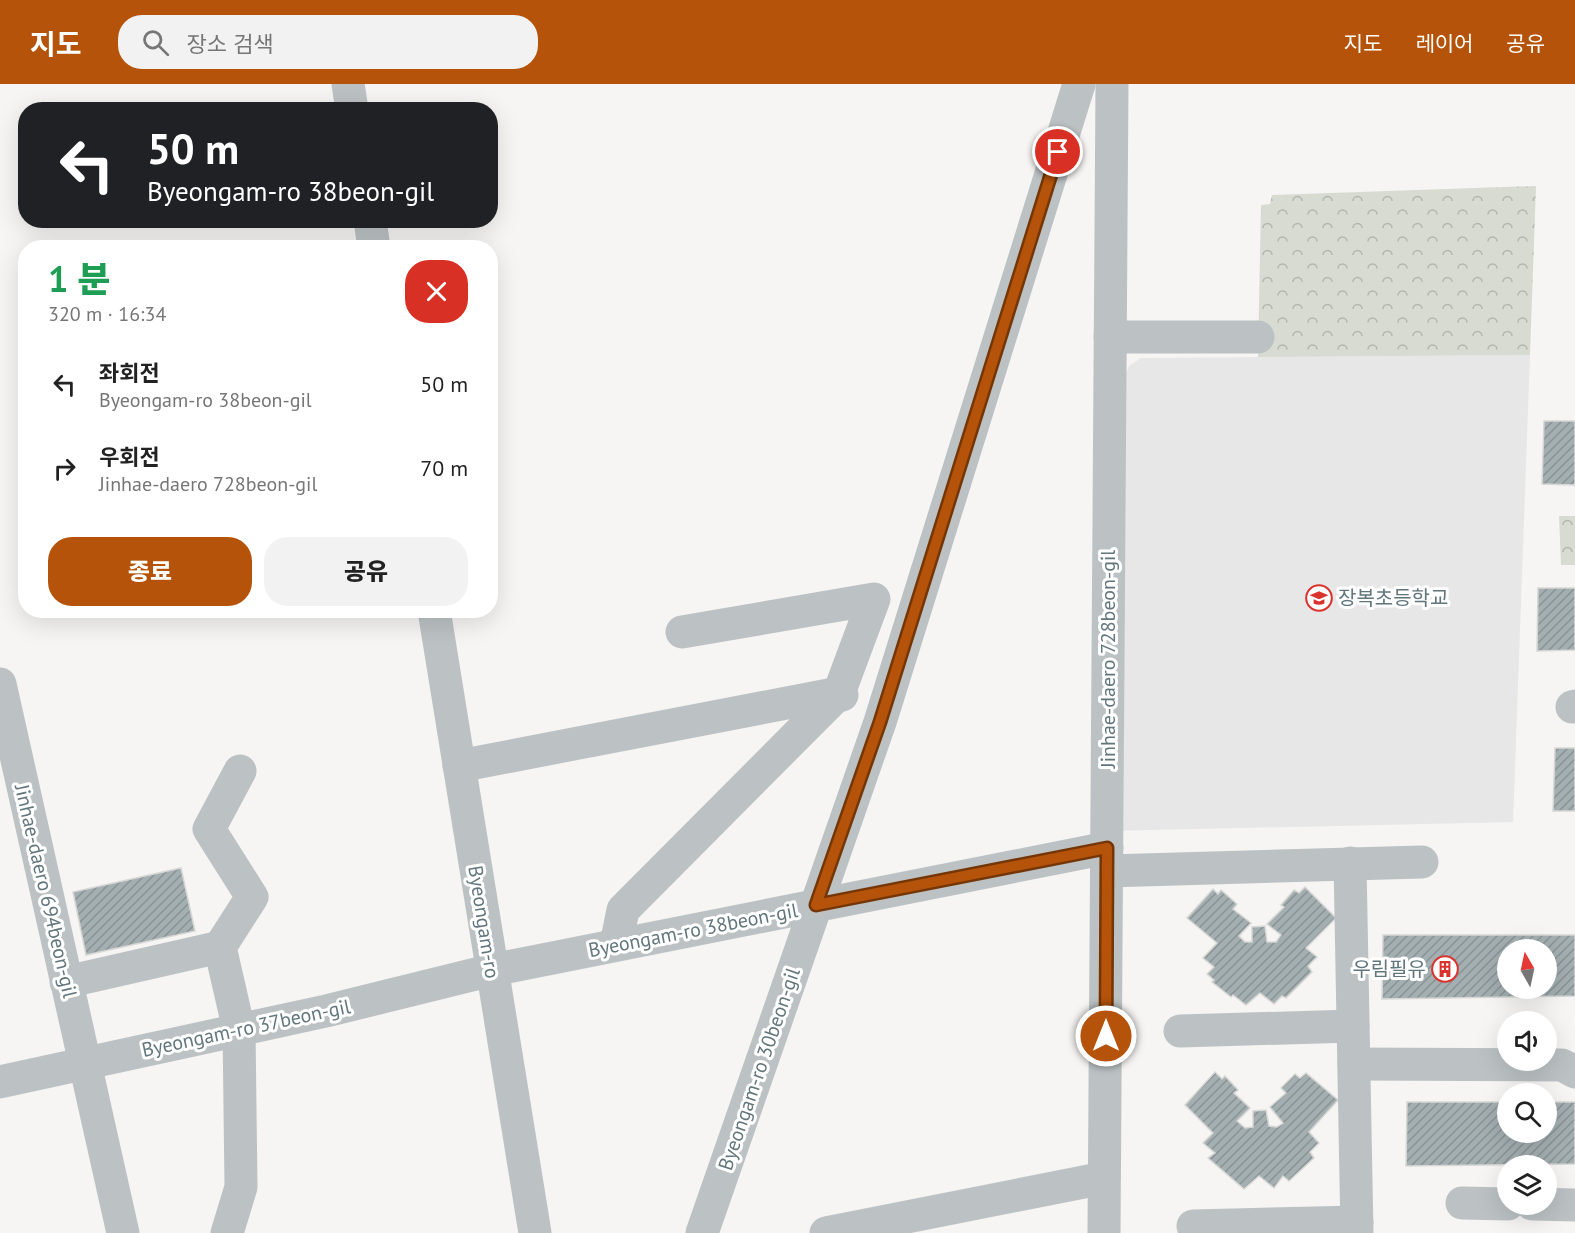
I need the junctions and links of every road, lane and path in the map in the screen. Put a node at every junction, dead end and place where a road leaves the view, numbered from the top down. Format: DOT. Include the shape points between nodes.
graph roads {
  1 [pos="348,84"];
  2 [pos="1079,84"];
  3 [pos="1112,84"];
  4 [pos="351,102"];
  5 [pos="1110,337"];
  6 [pos="1258,337"];
  7 [pos="435,618"];
  8 [pos="682,632"];
  9 [pos="0,684"];
  10 [pos="839,693"];
  11 [pos="880,722"];
  12 [pos="9,765"];
  13 [pos="459,766"];
  14 [pos="240,771"];
  15 [pos="1107,859"];
  16 [pos="1422,862"];
  17 [pos="1350,863"];
  18 [pos="816,905"];
  19 [pos="616,945"];
  20 [pos="220,947"];
  21 [pos="492,970"];
  22 [pos="66,982"];
  23 [pos="1353,1026"];
  24 [pos="238,1030"];
  25 [pos="1180,1030"];
  26 [pos="84,1063"];
  27 [pos="1354,1064"];
  28 [pos="1575,1072"];
  29 [pos="0,1082"];
  30 [pos="1104,1178"];
  31 [pos="1462,1203"];
  32 [pos="1497,1204"];
  33 [pos="1557,1205"];
  34 [pos="1575,1205"];
  35 [pos="1193,1226"];
  36 [pos="1357,1228"];
  37 [pos="123,1233"];
  38 [pos="227,1233"];
  39 [pos="535,1233"];
  40 [pos="702,1233"];
  41 [pos="826,1233"];
  42 [pos="1104,1233"];
  1 -- 4 [label="street"];
  2 -- 11 [label="street"];
  3 -- 5 [label="street, Jinhae-daero 728beon-gil"];
  5 -- 6 [label="street"];
  5 -- 15 [label="street, Jinhae-daero 728beon-gil"];
  7 -- 13 [label="street, Byeongam-ro"];
  8 -- 10 [label="street" via="874,599"];
  9 -- 12 [label="street, Jinhae-daero 694beon-gil"];
  10 -- 11 [label="street"];
  10 -- 13 [label="street"];
  10 -- 19 [label="street" via="623,910"];
  11 -- 18 [label="street"];
  12 -- 22 [label="street, Jinhae-daero 694beon-gil"];
  13 -- 21 [label="street, Byeongam-ro"];
  14 -- 20 [label="street" via="209,829 252,897"];
  15 -- 17 [label="street, Byeongam-ro 38beon-gil"];
  15 -- 18 [label="street, Byeongam-ro 38beon-gil"];
  15 -- 30 [label="street, Jinhae-daero 728beon-gil"];
  16 -- 17 [label="street, Byeongam-ro 38beon-gil"];
  17 -- 23 [label="street"];
  18 -- 19 [label="street, Byeongam-ro 38beon-gil"];
  18 -- 40 [label="street, Byeongam-ro 30beon-gil"];
  19 -- 21 [label="street, Byeongam-ro 38beon-gil"];
  20 -- 22 [label="street"];
  20 -- 24 [label="street"];
  21 -- 24 [label="street, Byeongam-ro 37beon-gil"];
  21 -- 39 [label="street, Byeongam-ro"];
  22 -- 26 [label="street, Jinhae-daero 694beon-gil"];
  23 -- 25 [label="street"];
  23 -- 27 [label="street"];
  24 -- 26 [label="street, Byeongam-ro 37beon-gil"];
  24 -- 38 [label="street" via="241,1186"];
  26 -- 29 [label="street, Byeongam-ro 37beon-gil"];
  26 -- 37 [label="street, Jinhae-daero 694beon-gil"];
  27 -- 28 [label="street" via="1562,1065"];
  27 -- 36 [label="street"];
  30 -- 41 [label="street"];
  30 -- 42 [label="street, Jinhae-daero 728beon-gil"];
  31 -- 32 [label="street"];
  33 -- 34 [label="street"];
  35 -- 36 [label="street"];
}
